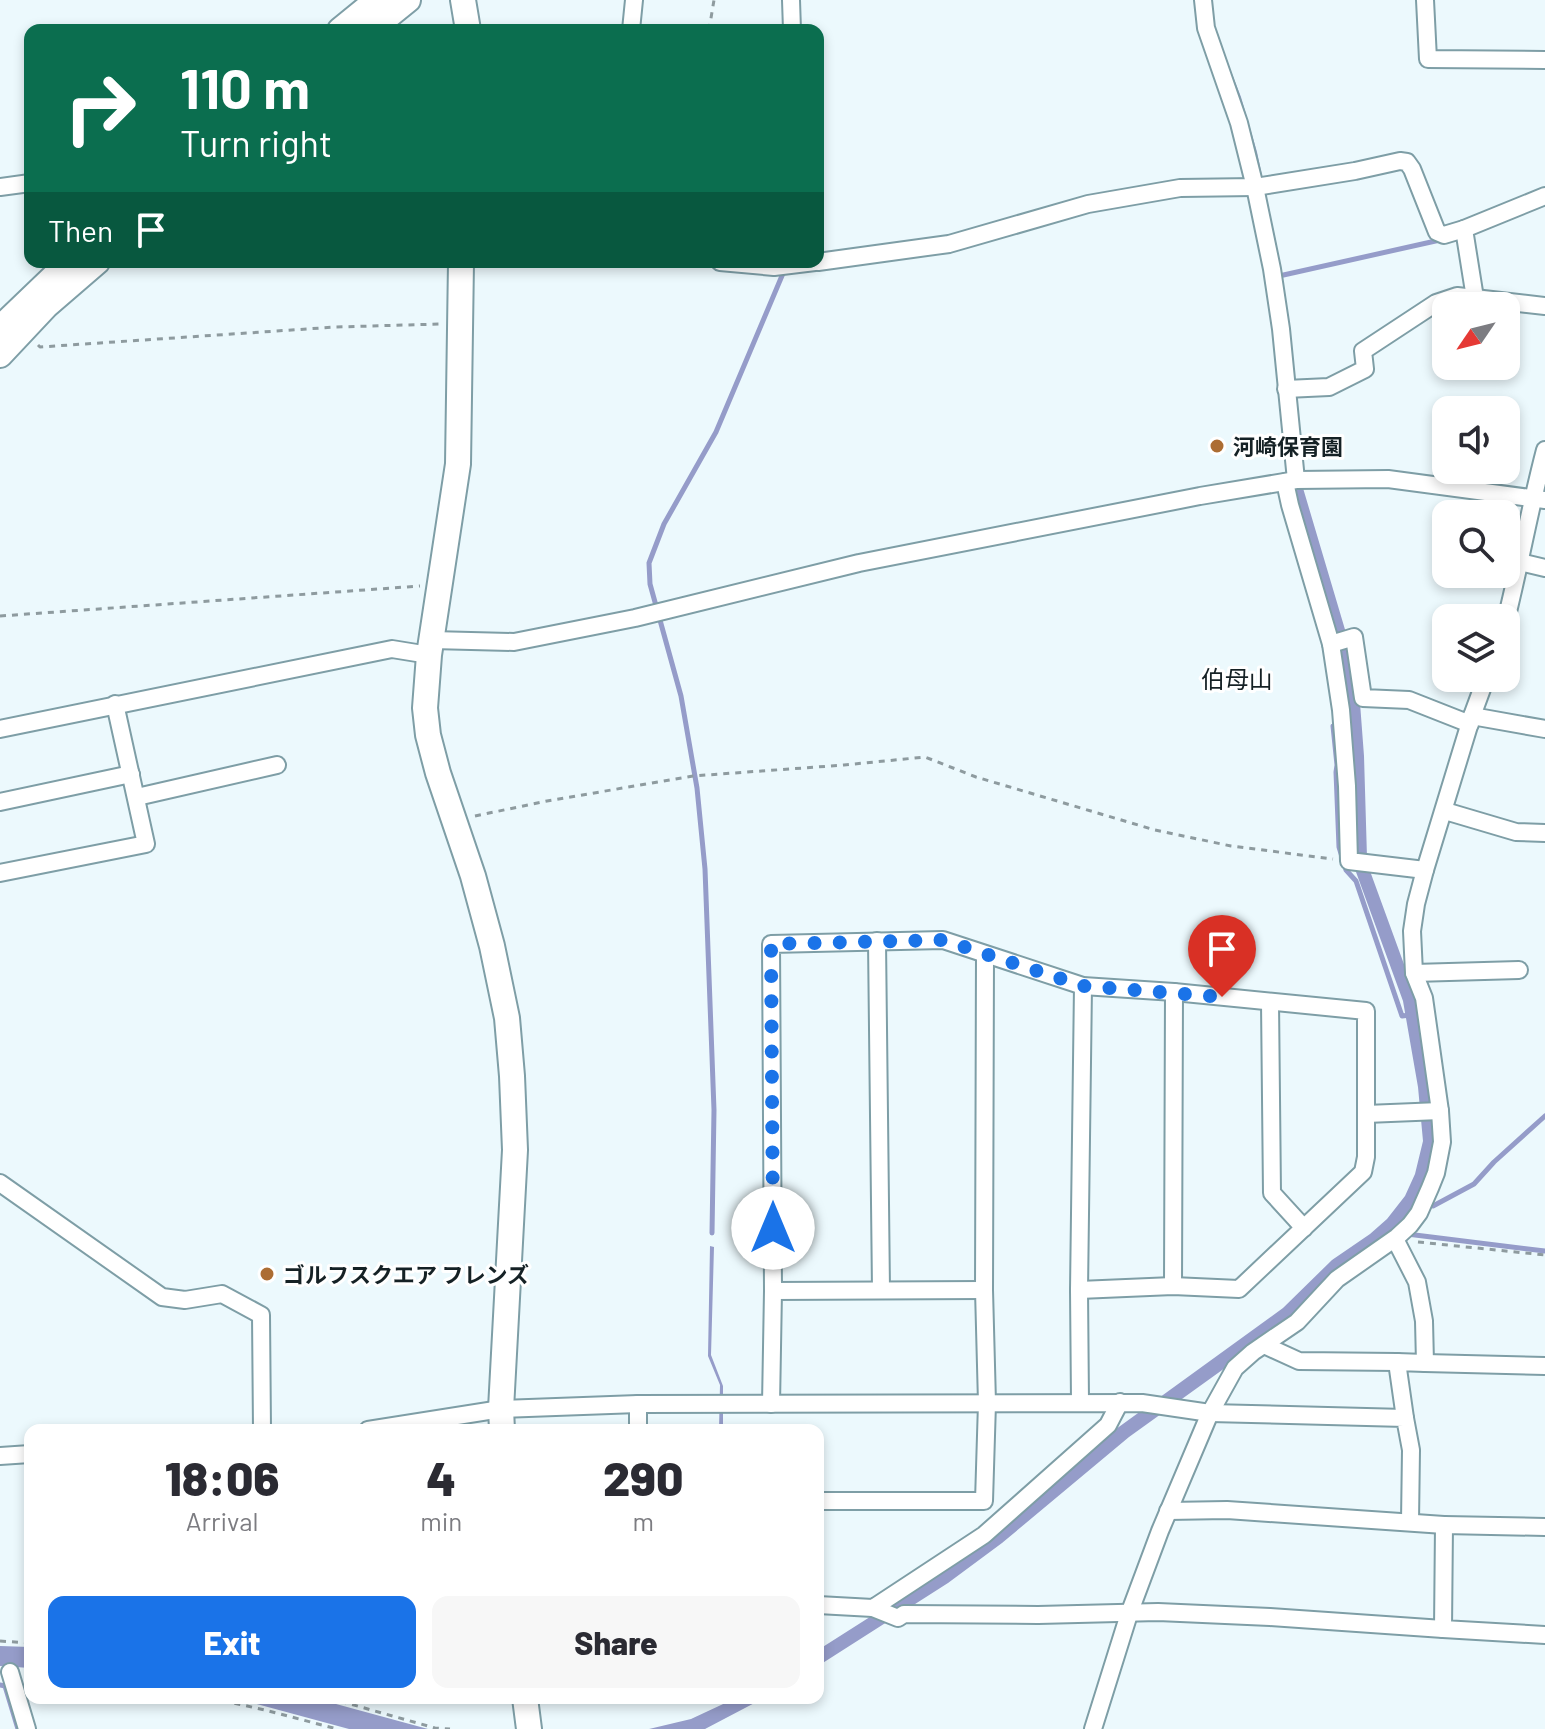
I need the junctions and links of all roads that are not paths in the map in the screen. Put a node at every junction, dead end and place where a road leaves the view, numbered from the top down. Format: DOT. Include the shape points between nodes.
graph roads {
  1 [pos="377,0"];
  2 [pos="408,0"];
  3 [pos="463,0"];
  4 [pos="634,0"];
  5 [pos="791,0"];
  6 [pos="1203,0"];
  7 [pos="1425,0"];
  8 [pos="347,24"];
  9 [pos="378,24"];
  10 [pos="467,24"];
  11 [pos="632,24"];
  12 [pos="792,24"];
  13 [pos="1545,60"];
  14 [pos="24,184"];
  15 [pos="0,187"];
  16 [pos="1255,187"];
  17 [pos="1545,196"];
  18 [pos="1464,229"];
  19 [pos="824,261"];
  20 [pos="64,268"];
  21 [pos="90,268"];
  22 [pos="461,268"];
  23 [pos="1474,292"];
  24 [pos="1520,303"];
  25 [pos="1432,306"];
  26 [pos="1545,306"];
  27 [pos="11,330"];
  28 [pos="0,355"];
  29 [pos="1286,389"];
  30 [pos="1545,450"];
  31 [pos="1290,481"];
  32 [pos="1539,499"];
  33 [pos="1520,562"];
  34 [pos="1545,568"];
  35 [pos="1339,642"];
  36 [pos="431,648"];
  37 [pos="1481,692"];
  38 [pos="115,704"];
  39 [pos="1471,720"];
  40 [pos="0,729"];
  41 [pos="1545,729"];
  42 [pos="277,765"];
  43 [pos="131,774"];
  44 [pos="137,797"];
  45 [pos="0,802"];
  46 [pos="1445,811"];
  47 [pos="1545,833"];
  48 [pos="1425,870"];
  49 [pos="0,873"];
  50 [pos="877,941"];
  51 [pos="985,955"];
  52 [pos="1519,970"];
  53 [pos="1414,973"];
  54 [pos="1083,986"];
  55 [pos="1174,992"];
  56 [pos="1270,1002"];
  57 [pos="1440,1111"];
  58 [pos="1366,1114"];
  59 [pos="0,1183"];
  60 [pos="1304,1228"];
  61 [pos="1396,1238"];
  62 [pos="1173,1286"];
  63 [pos="881,1290"];
  64 [pos="984,1290"];
  65 [pos="1079,1290"];
  66 [pos="773,1291"];
  67 [pos="1264,1345"];
  68 [pos="1397,1362"];
  69 [pos="1425,1363"];
  70 [pos="1545,1366"];
  71 [pos="1080,1402"];
  72 [pos="1120,1402"];
  73 [pos="987,1403"];
  74 [pos="638,1404"];
  75 [pos="771,1404"];
  76 [pos="1210,1413"];
  77 [pos="1405,1418"];
  78 [pos="501,1420"];
  79 [pos="262,1424"];
  80 [pos="448,1424"];
  81 [pos="638,1424"];
  82 [pos="24,1454"];
  83 [pos="0,1456"];
  84 [pos="824,1501"];
  85 [pos="1168,1511"];
  86 [pos="1410,1521"];
  87 [pos="1444,1525"];
  88 [pos="1545,1527"];
  89 [pos="824,1606"];
  90 [pos="882,1612"];
  91 [pos="1129,1614"];
  92 [pos="1443,1629"];
  93 [pos="1545,1635"];
  94 [pos="10,1672"];
  95 [pos="526,1704"];
  96 [pos="27,1729"];
  97 [pos="529,1729"];
  98 [pos="1093,1729"];
  1 -- 8 [label="main road"];
  2 -- 9 [label="main road"];
  3 -- 10 [label="main road"];
  4 -- 11 [label="street"];
  5 -- 12 [label="street"];
  6 -- 16 [label="street" via="1206,28"];
  7 -- 13 [label="street" via="1428,59"];
  14 -- 15 [label="street"];
  16 -- 18 [label="street" via="1404,161 1437,232"];
  16 -- 19 [label="street" via="1180,188 1088,204 949,244"];
  16 -- 29 [label="street" via="1272,269"];
  17 -- 18 [label="street"];
  18 -- 23 [label="street"];
  20 -- 27 [label="main road"];
  21 -- 27 [label="main road"];
  22 -- 36 [label="main road" via="458,464"];
  24 -- 26 [label="street"];
  25 -- 29 [label="street" via="1363,351 1365,369 1329,387"];
  27 -- 28 [label="main road"];
  29 -- 31 [label="street"];
  30 -- 32 [label="street"];
  31 -- 32 [label="street" via="1388,479"];
  31 -- 35 [label="street" via="1290,505"];
  31 -- 36 [label="street" via="859,563 514,642"];
  32 -- 33 [label="street"];
  33 -- 34 [label="street"];
  35 -- 39 [label="street" via="1354,637 1363,698 1409,700"];
  35 -- 48 [label="street" via="1349,861"];
  36 -- 38 [label="street" via="392,649"];
  36 -- 78 [label="main road" via="428,735 473,876 507,1018 515,1150"];
  37 -- 39 [label="street"];
  38 -- 40 [label="street"];
  38 -- 43 [label="street"];
  39 -- 41 [label="street"];
  39 -- 46 [label="street"];
  42 -- 44 [label="street"];
  43 -- 44 [label="street"];
  43 -- 45 [label="street"];
  44 -- 49 [label="street" via="146,844"];
  46 -- 47 [label="street" via="1516,832"];
  46 -- 48 [label="street"];
  48 -- 53 [label="street" via="1412,931"];
  50 -- 51 [label="street" via="943,940"];
  50 -- 63 [label="street"];
  50 -- 66 [label="street" via="771,944"];
  51 -- 54 [label="street"];
  51 -- 64 [label="street"];
  52 -- 53 [label="street"];
  53 -- 57 [label="street" via="1424,998"];
  54 -- 55 [label="street"];
  54 -- 65 [label="street"];
  55 -- 56 [label="street"];
  55 -- 62 [label="street"];
  56 -- 58 [label="street" via="1366,1011"];
  56 -- 60 [label="street" via="1272,1193"];
  57 -- 58 [label="street"];
  57 -- 61 [label="street" via="1436,1173 1419,1213"];
  58 -- 60 [label="street" via="1363,1172"];
  59 -- 79 [label="street" via="162,1297 185,1300 222,1294 261,1315"];
  60 -- 62 [label="street" via="1239,1289"];
  61 -- 67 [label="street" via="1337,1279 1297,1322"];
  61 -- 69 [label="street" via="1417,1282"];
  62 -- 65 [label="street"];
  63 -- 64 [label="street"];
  63 -- 66 [label="street"];
  64 -- 73 [label="street"];
  65 -- 71 [label="street"];
  66 -- 75 [label="street"];
  67 -- 68 [label="street" via="1299,1361"];
  67 -- 76 [label="street" via="1235,1368"];
  68 -- 69 [label="street"];
  68 -- 77 [label="street"];
  69 -- 70 [label="street"];
  71 -- 72 [label="street"];
  71 -- 73 [label="street"];
  72 -- 76 [label="street"];
  72 -- 90 [label="street" via="1108,1425 984,1535"];
  73 -- 75 [label="street"];
  73 -- 84 [label="street" via="984,1501"];
  74 -- 75 [label="street"];
  74 -- 78 [label="street"];
  74 -- 81 [label="street"];
  76 -- 77 [label="street"];
  76 -- 85 [label="street"];
  77 -- 86 [label="street" via="1411,1450"];
  78 -- 80 [label="street"];
  82 -- 83 [label="street"];
  85 -- 86 [label="street"];
  85 -- 91 [label="street"];
  86 -- 87 [label="street"];
  87 -- 88 [label="street"];
  87 -- 92 [label="street"];
  89 -- 90 [label="street"];
  90 -- 91 [label="street" via="898,1618"];
  91 -- 92 [label="street"];
  91 -- 98 [label="street"];
  92 -- 93 [label="street"];
  94 -- 96 [label="street"];
  95 -- 97 [label="main road"];
}
